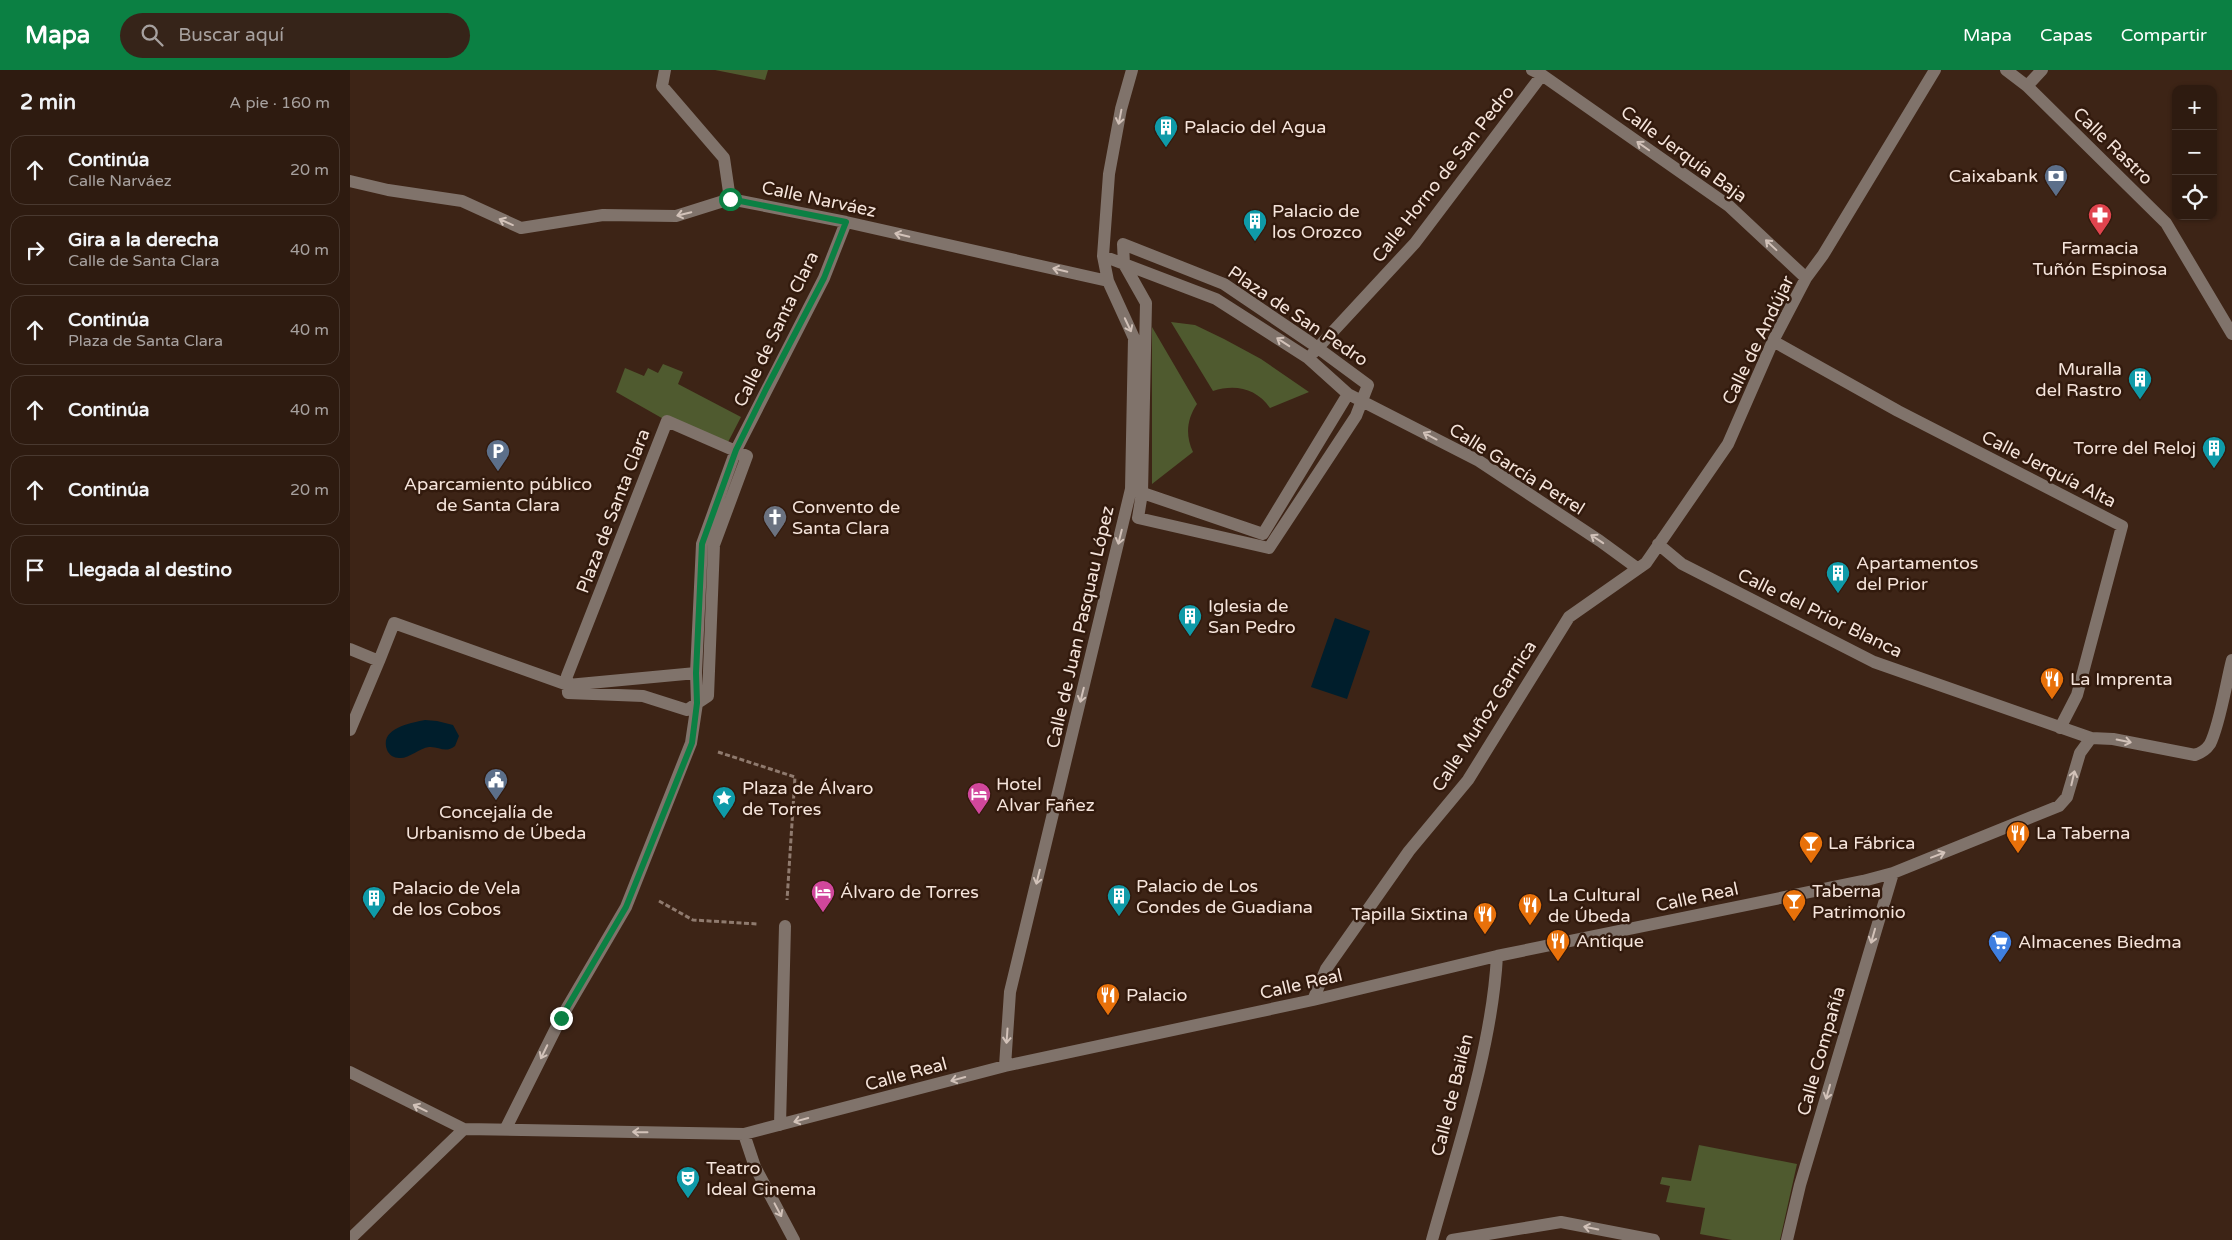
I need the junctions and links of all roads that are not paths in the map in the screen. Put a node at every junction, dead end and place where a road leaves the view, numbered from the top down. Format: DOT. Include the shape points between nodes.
graph roads {
  1 [pos="665,70"];
  2 [pos="1132,70"];
  3 [pos="1935,70"];
  4 [pos="2006,70"];
  5 [pos="2042,70"];
  6 [pos="1537,73"];
  7 [pos="2026,86"];
  8 [pos="350,181"];
  9 [pos="730,199"];
  10 [pos="846,222"];
  11 [pos="1103,256"];
  12 [pos="1124,264"];
  13 [pos="1806,278"];
  14 [pos="1108,281"];
  15 [pos="2232,334"];
  16 [pos="1773,341"];
  17 [pos="1317,348"];
  18 [pos="1308,358"];
  19 [pos="1348,394"];
  20 [pos="1361,400"];
  21 [pos="736,450"];
  22 [pos="1136,491"];
  23 [pos="1658,544"];
  24 [pos="1637,568"];
  25 [pos="350,649"];
  26 [pos="2232,660"];
  27 [pos="378,661"];
  28 [pos="696,673"];
  29 [pos="568,685"];
  30 [pos="697,703"];
  31 [pos="2060,728"];
  32 [pos="350,730"];
  33 [pos="2091,738"];
  34 [pos="1893,873"];
  35 [pos="785,926"];
  36 [pos="1497,956"];
  37 [pos="1313,1000"];
  38 [pos="1005,1066"];
  39 [pos="350,1072"];
  40 [pos="780,1125"];
  41 [pos="506,1128"];
  42 [pos="464,1129"];
  43 [pos="744,1134"];
  44 [pos="350,1239"];
  45 [pos="794,1240"];
  46 [pos="1432,1240"];
  47 [pos="1452,1240"];
  48 [pos="1654,1240"];
  49 [pos="1788,1240"];
  1 -- 9 [label="street" via="662,86 724,158"];
  2 -- 11 [label="street, Plaza de San Pedro, one-way" via="1109,174"];
  3 -- 13 [label="street, Calle de Andújar" via="1824,255"];
  4 -- 7 [label="street, Calle Rastro"];
  5 -- 7 [label="street"];
  13 -- 6 [label="street, Calle Jerquía Baja, one-way" via="1729,206"];
  6 -- 17 [label="street, Calle Horno de San Pedro" via="1415,243"];
  7 -- 15 [label="street, Calle Rastro" via="2166,223"];
  9 -- 8 [label="street, Calle Narváez, one-way" via="676,216 603,215 521,228 462,202"];
  9 -- 10 [label="street, Calle Narváez"];
  14 -- 10 [label="street, Calle Narváez, one-way"];
  10 -- 21 [label="street, Calle de Santa Clara" via="824,278"];
  11 -- 12 [label="street, Plaza de San Pedro"];
  11 -- 14 [label="street, Plaza de San Pedro"];
  12 -- 17 [label="street, Plaza de San Pedro" via="1123,244 1224,284"];
  18 -- 12 [label="street, Plaza de San Pedro, one-way" via="1216,299"];
  12 -- 22 [label="street, Plaza de San Pedro" via="1146,304"];
  13 -- 16 [label="street, Calle de Andújar"];
  14 -- 22 [label="street, Plaza de San Pedro, one-way" via="1134,338"];
  16 -- 23 [label="street, Calle de Andújar" via="1728,444"];
  16 -- 31 [label="street, Calle Jerquía Alta" via="1898,411 2122,526 2077,695"];
  17 -- 18 [label="street, Calle Horno de San Pedro"];
  17 -- 20 [label="street, Plaza de San Pedro" via="1368,384"];
  18 -- 19 [label="street, Plaza de San Pedro"];
  19 -- 20 [label="street, Calle García Petrel"];
  19 -- 22 [label="street, Plaza de San Pedro" via="1263,534"];
  20 -- 22 [label="street, Plaza de San Pedro" via="1356,416 1269,548 1138,518"];
  24 -- 20 [label="street, Calle García Petrel, one-way" via="1479,461"];
  21 -- 28 [label="street" via="702,544"];
  21 -- 29 [label="street, Plaza de Santa Clara" via="667,421 567,676"];
  21 -- 30 [label="street" via="747,456 714,545 708,696"];
  22 -- 38 [label="street, Calle de Juan Pasquau López, one-way" via="1010,992"];
  23 -- 24 [label="street, Calle de Andújar" via="1646,563"];
  23 -- 31 [label="street, Calle del Prior Blanca" via="1682,564 1874,662"];
  24 -- 37 [label="street, Calle Muñoz Garnica" via="1569,618 1468,780 1409,851 1326,969"];
  25 -- 27 [label="street"];
  33 -- 26 [label="street, Calle del Prior Blanca, one-way" via="2113,739 2195,755 2203,752 2210,744"];
  27 -- 29 [label="street" via="394,623"];
  27 -- 32 [label="street"];
  28 -- 29 [label="street"];
  28 -- 30 [label="street"];
  29 -- 30 [label="street" via="568,693 643,696 687,710"];
  30 -- 41 [label="street, one-way" via="692,743 635,887 561,1018"];
  31 -- 33 [label="street, Calle del Prior Blanca"];
  34 -- 33 [label="street, Calle Real, one-way" via="2059,806 2067,797 2080,754"];
  34 -- 36 [label="street, Calle Real"];
  34 -- 49 [label="street, Calle Compañía, one-way" via="1800,1185"];
  35 -- 40 [label="street"];
  36 -- 37 [label="street, Calle Real"];
  36 -- 46 [label="street, Calle de Bailén" via="1479,1072"];
  37 -- 38 [label="street, Calle Real"];
  38 -- 40 [label="street, Calle Real, one-way"];
  42 -- 39 [label="street, one-way"];
  40 -- 43 [label="street, Calle Real"];
  41 -- 42 [label="street, Calle Real"];
  43 -- 41 [label="street, Calle Real, one-way"];
  42 -- 44 [label="street"];
  43 -- 45 [label="street, one-way" via="755,1167"];
  48 -- 47 [label="street, one-way" via="1561,1222"];
}
